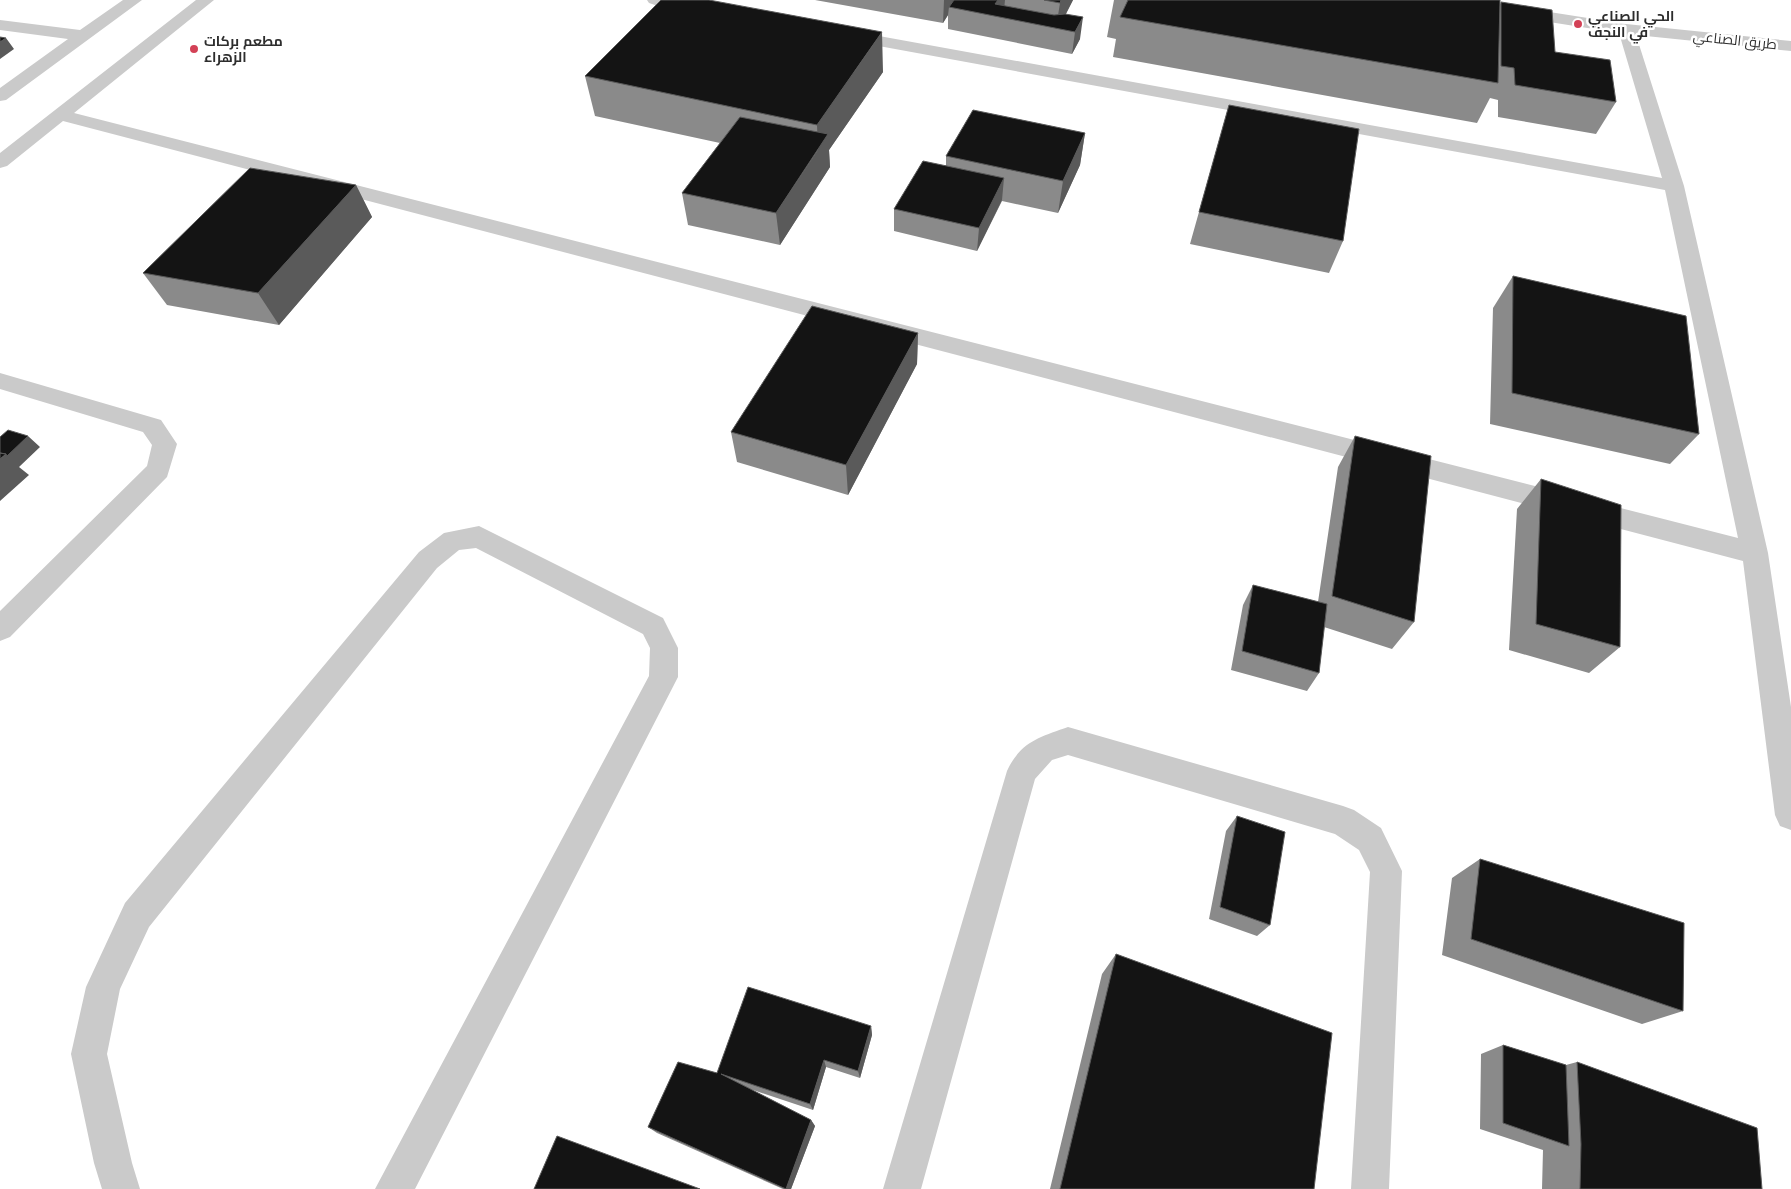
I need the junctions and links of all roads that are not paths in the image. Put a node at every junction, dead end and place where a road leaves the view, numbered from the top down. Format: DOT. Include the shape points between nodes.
graph roads {
  1 [pos="134,0"];
  2 [pos="206,0"];
  3 [pos="655,0"];
  4 [pos="1441,0"];
  5 [pos="714,11"];
  6 [pos="0,25"];
  7 [pos="1626,29"];
  8 [pos="832,32"];
  9 [pos="84,36"];
  10 [pos="1791,46"];
  11 [pos="0,96"];
  12 [pos="61,115"];
  13 [pos="0,162"];
  14 [pos="1674,186"];
  15 [pos="0,381"];
  16 [pos="1755,553"];
  17 [pos="0,629"];
  18 [pos="1791,815"];
  19 [pos="121,1189"];
  20 [pos="394,1189"];
  21 [pos="902,1189"];
  22 [pos="1370,1189"];
  1 -- 9 [label="street"];
  2 -- 12 [label="street"];
  3 -- 5 [label="street"];
  4 -- 7 [label="street, طريق الصناعي"];
  6 -- 9 [label="street"];
  7 -- 10 [label="street, طريق الصناعي"];
  7 -- 14 [label="street"];
  8 -- 14 [label="street"];
  9 -- 11 [label="street"];
  12 -- 13 [label="street"];
  12 -- 16 [label="street"];
  14 -- 16 [label="street"];
  15 -- 17 [label="street" via="152,426 165,444 158,470"];
  16 -- 18 [label="street"];
  19 -- 20 [label="street" via="89,1054 103,987 137,914 428,560 452,540 479,537 653,626 664,648 663,677"];
  21 -- 22 [label="street" via="1022,770 1042,750 1068,741 1343,821 1370,839 1386,871"];
}
